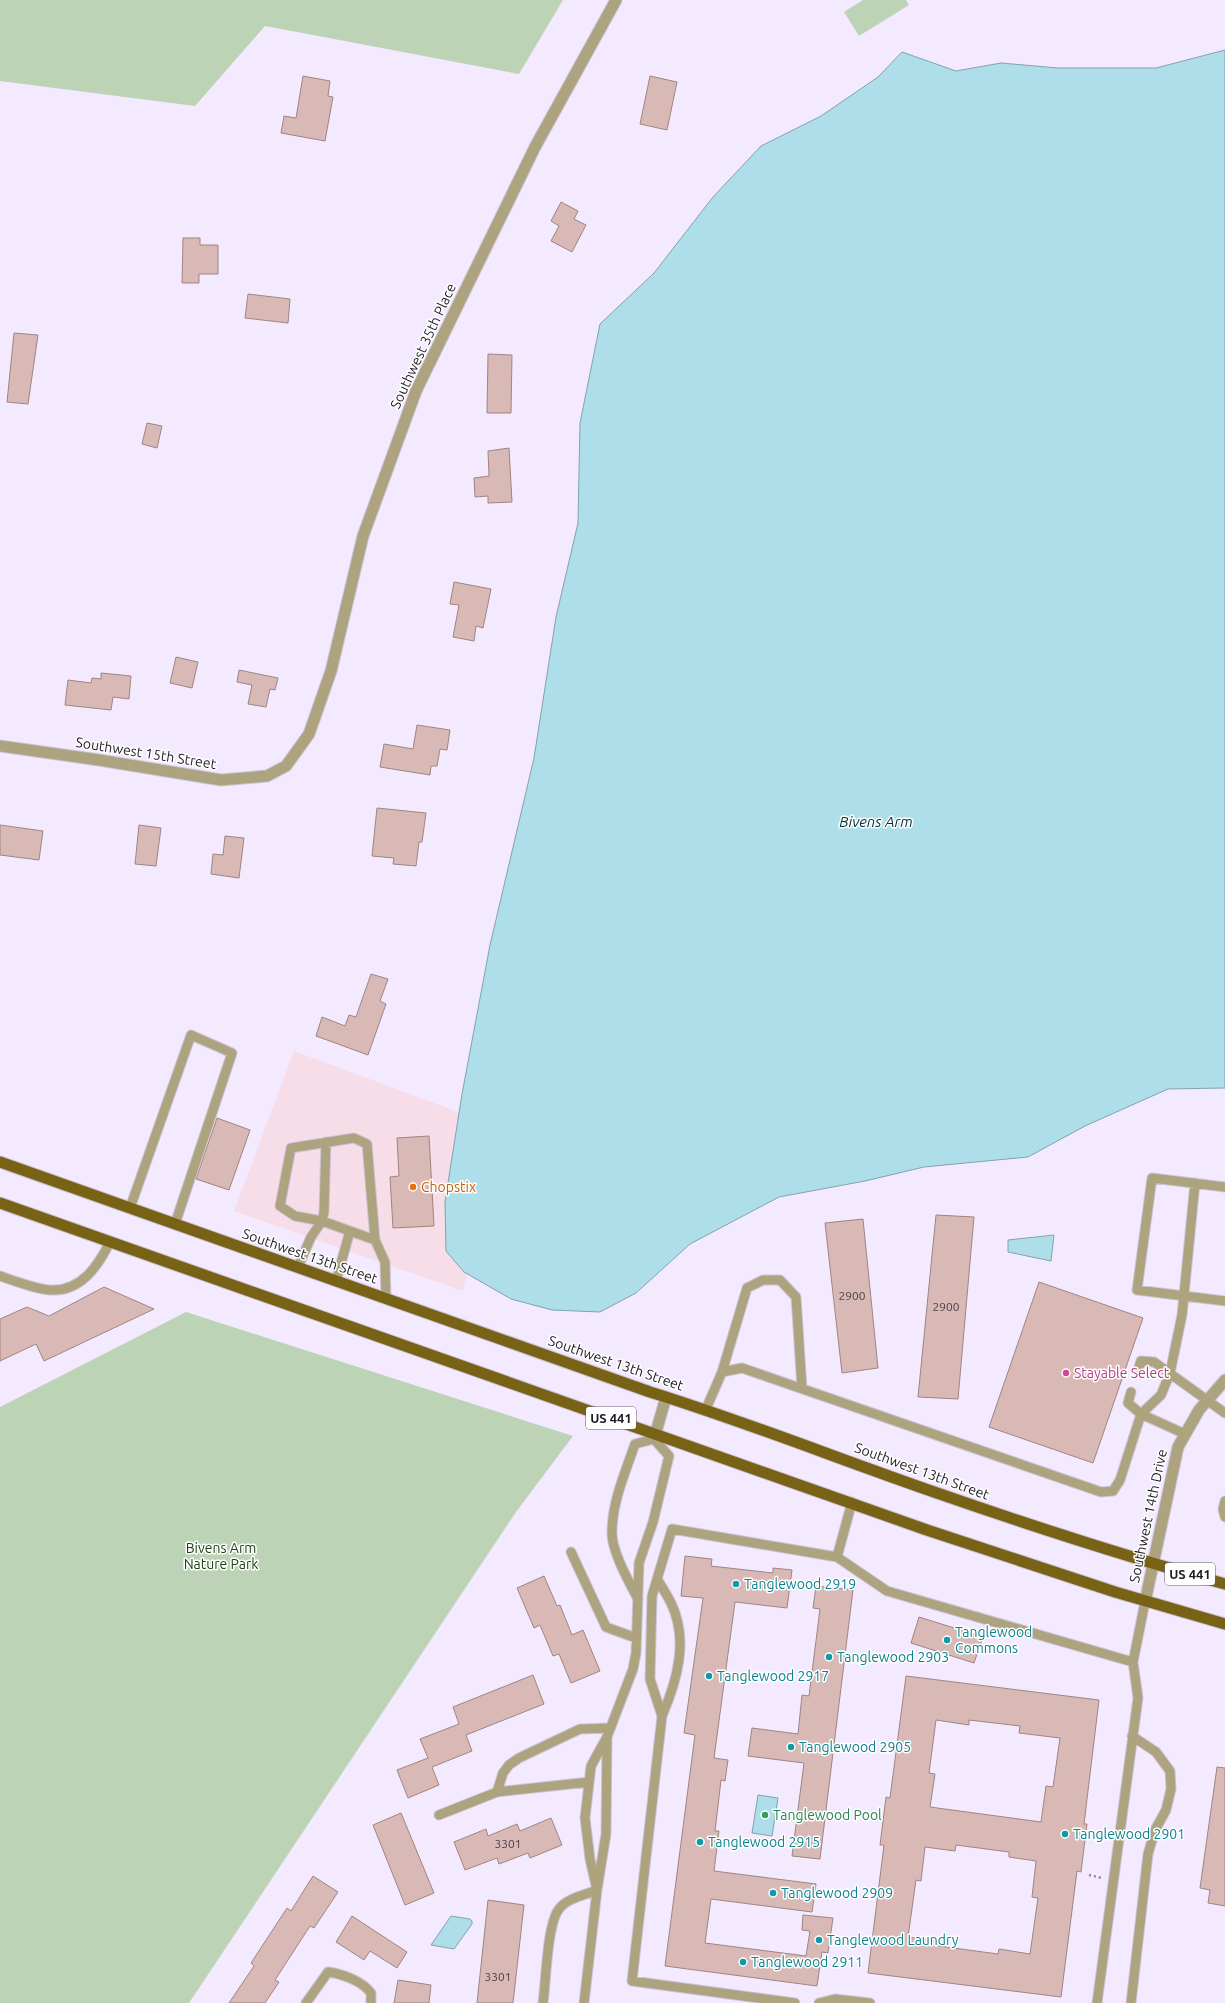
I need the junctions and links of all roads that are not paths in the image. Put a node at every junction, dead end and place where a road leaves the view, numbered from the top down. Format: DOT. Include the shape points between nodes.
graph roads {
  1 [pos="616,0"];
  2 [pos="0,746"];
  3 [pos="286,766"];
  4 [pos="326,1142"];
  5 [pos="0,1162"];
  6 [pos="1195,1183"];
  7 [pos="1225,1187"];
  8 [pos="0,1203"];
  9 [pos="130,1208"];
  10 [pos="322,1221"];
  11 [pos="175,1224"];
  12 [pos="350,1231"];
  13 [pos="375,1240"];
  14 [pos="110,1242"];
  15 [pos="298,1267"];
  16 [pos="0,1276"];
  17 [pos="336,1281"];
  18 [pos="1184,1297"];
  19 [pos="386,1298"];
  20 [pos="1225,1301"];
  21 [pos="1138,1370"];
  22 [pos="722,1372"];
  23 [pos="1170,1373"];
  24 [pos="1225,1380"];
  25 [pos="802,1388"];
  26 [pos="1131,1392"];
  27 [pos="666,1397"];
  28 [pos="1208,1400"];
  29 [pos="706,1409"];
  30 [pos="1225,1413"];
  31 [pos="1141,1414"];
  32 [pos="1185,1434"];
  33 [pos="654,1436"];
  34 [pos="1225,1501"];
  35 [pos="852,1502"];
  36 [pos="1225,1517"];
  37 [pos="571,1552"];
  38 [pos="837,1557"];
  39 [pos="1154,1564"];
  40 [pos="657,1579"];
  41 [pos="1225,1584"];
  42 [pos="638,1599"];
  43 [pos="1145,1602"];
  44 [pos="1225,1624"];
  45 [pos="636,1638"];
  46 [pos="1133,1662"];
  47 [pos="662,1716"];
  48 [pos="609,1732"];
  49 [pos="1132,1736"];
  50 [pos="589,1782"];
  51 [pos="497,1792"];
  52 [pos="439,1815"];
  53 [pos="597,1890"];
  54 [pos="306,2003"];
  55 [pos="371,2003"];
  56 [pos="543,2003"];
  57 [pos="584,2003"];
  58 [pos="795,2003"];
  59 [pos="818,2003"];
  60 [pos="870,2003"];
  61 [pos="1097,2003"];
  62 [pos="1131,2003"];
  1 -- 3 [label="street, Southwest 35th Place" via="535,147 416,391 363,536 330,671 309,734"];
  2 -- 3 [label="street, Southwest 15th Street" via="221,780 268,776"];
  4 -- 10 [label="lane"];
  4 -- 10 [label="lane" via="291,1148 280,1206 295,1216"];
  4 -- 13 [label="lane" via="354,1138 368,1144"];
  5 -- 9 [label="main road, Southwest 13th Street / US 441"];
  6 -- 7 [label="lane"];
  6 -- 18 [label="lane"];
  6 -- 18 [label="lane" via="1152,1178 1137,1290"];
  8 -- 14 [label="main road, US 441"];
  9 -- 11 [label="main road, Southwest 13th Street / US 441"];
  9 -- 11 [label="lane" via="191,1035 232,1053"];
  10 -- 12 [label="lane"];
  10 -- 15 [label="lane" via="311,1237"];
  11 -- 15 [label="main road, Southwest 13th Street / US 441"];
  12 -- 13 [label="lane"];
  12 -- 17 [label="lane"];
  13 -- 19 [label="lane" via="385,1262"];
  14 -- 16 [label="lane" via="90,1273 79,1284 68,1289 50,1290"];
  14 -- 33 [label="main road, US 441"];
  15 -- 17 [label="main road, Southwest 13th Street / US 441"];
  17 -- 19 [label="main road, Southwest 13th Street / US 441"];
  18 -- 20 [label="lane"];
  18 -- 23 [label="lane"];
  19 -- 27 [label="main road, Southwest 13th Street / US 441"];
  21 -- 23 [label="lane" via="1141,1362 1154,1362"];
  22 -- 25 [label="lane" via="742,1368"];
  22 -- 25 [label="lane" via="747,1288 763,1280 780,1280 796,1297"];
  22 -- 29 [label="lane"];
  23 -- 28 [label="lane"];
  23 -- 31 [label="lane" via="1161,1395"];
  24 -- 28 [label="street, Southwest 14th Drive"];
  25 -- 31 [label="lane" via="1102,1492 1113,1491 1120,1480"];
  26 -- 31 [label="lane" via="1128,1403"];
  27 -- 29 [label="main road, Southwest 13th Street / US 441"];
  27 -- 33 [label="street"];
  28 -- 30 [label="lane"];
  28 -- 32 [label="street, Southwest 14th Drive"];
  29 -- 39 [label="main road, Southwest 13th Street / US 441" via="936,1493"];
  31 -- 32 [label="lane"];
  32 -- 39 [label="street, Southwest 14th Drive" via="1178,1447"];
  33 -- 35 [label="main road, US 441"];
  33 -- 42 [label="lane" via="669,1456 653,1522 639,1563"];
  33 -- 42 [label="lane" via="635,1444 617,1495 612,1534 622,1567"];
  34 -- 36 [label="lane"];
  35 -- 38 [label="lane"];
  35 -- 43 [label="main road, US 441" via="1033,1566"];
  37 -- 45 [label="lane" via="606,1627"];
  38 -- 40 [label="lane" via="672,1529"];
  38 -- 46 [label="lane" via="887,1591"];
  39 -- 41 [label="main road, Southwest 13th Street / US 441"];
  39 -- 43 [label="street, Southwest 14th Drive"];
  40 -- 47 [label="lane" via="652,1596 650,1679"];
  40 -- 47 [label="lane" via="676,1616 680,1645 675,1681"];
  42 -- 45 [label="lane"];
  43 -- 44 [label="main road, US 441"];
  43 -- 46 [label="lane"];
  45 -- 48 [label="lane" via="633,1669"];
  46 -- 49 [label="lane" via="1138,1698"];
  47 -- 58 [label="lane" via="632,1981"];
  48 -- 50 [label="lane" via="591,1766"];
  48 -- 51 [label="lane" via="580,1729 519,1758 503,1772"];
  48 -- 53 [label="lane" via="606,1834"];
  49 -- 61 [label="lane"];
  49 -- 62 [label="lane" via="1156,1752 1170,1771 1172,1789 1148,1854"];
  50 -- 51 [label="lane"];
  50 -- 53 [label="lane" via="585,1818"];
  51 -- 52 [label="lane"];
  53 -- 56 [label="lane" via="568,1901 559,1909 553,1921"];
  53 -- 57 [label="lane"];
  54 -- 55 [label="lane" via="328,1972 338,1973 366,1987 371,1993"];
  59 -- 60 [label="lane" via="835,1999"];
}
